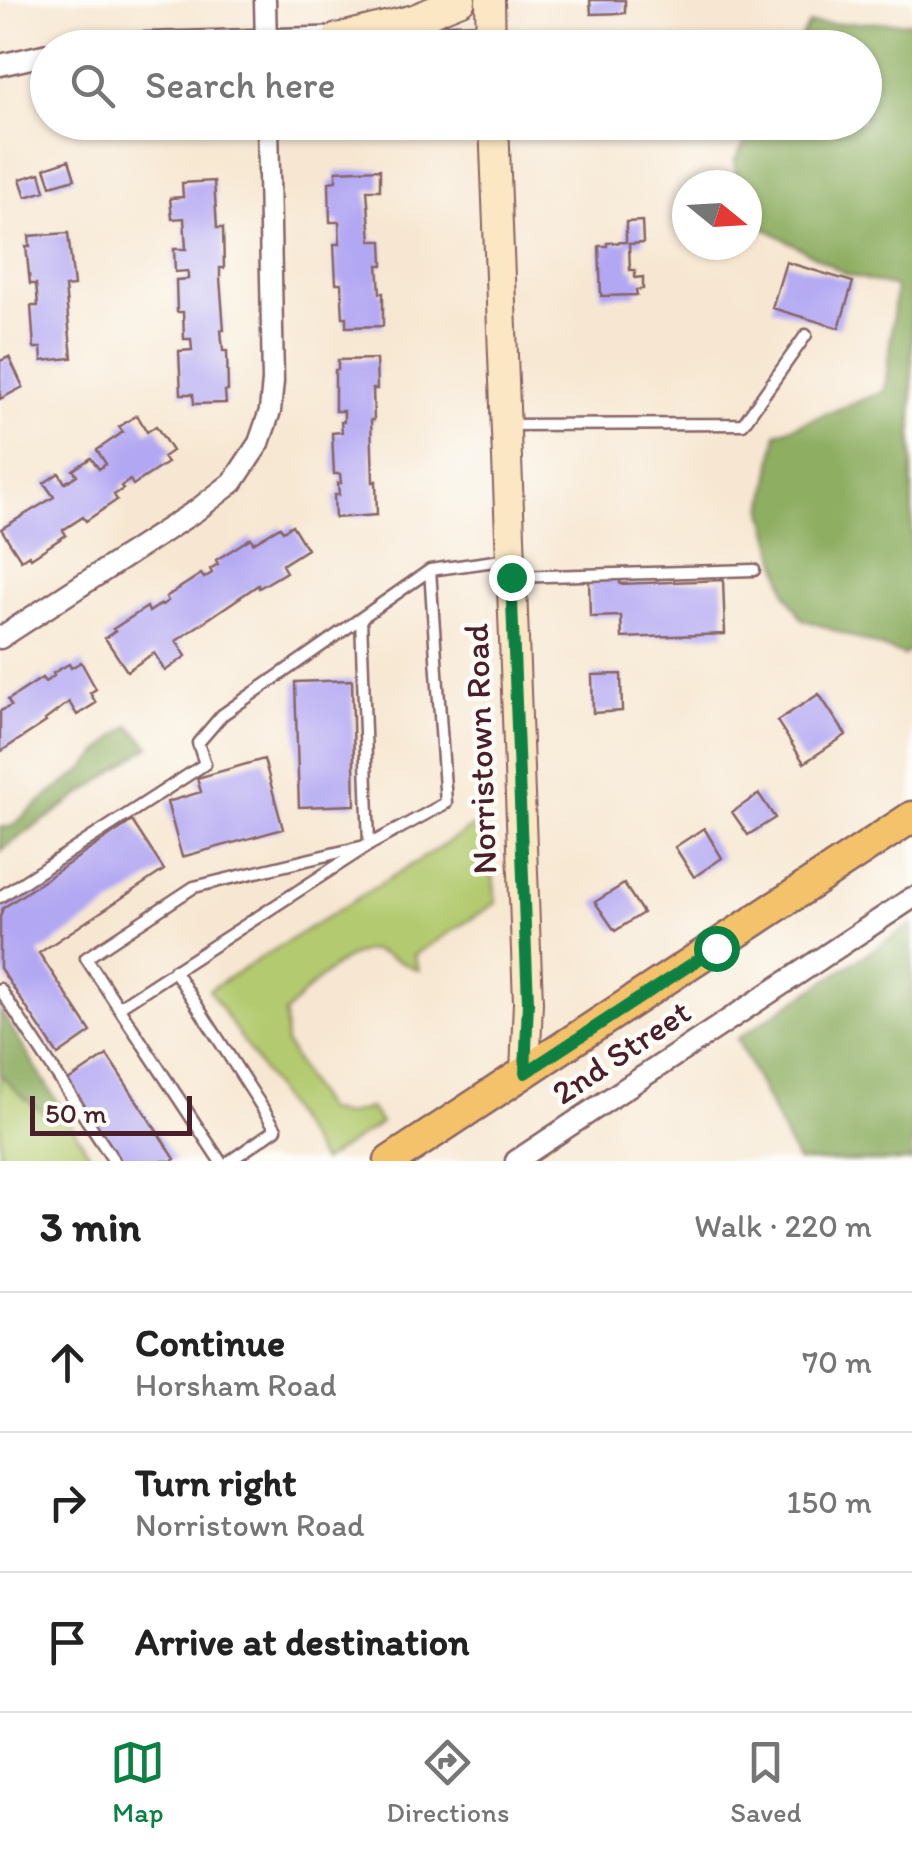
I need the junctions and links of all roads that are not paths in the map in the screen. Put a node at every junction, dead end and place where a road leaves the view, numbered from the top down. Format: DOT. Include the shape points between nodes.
graph roads {
  1 [pos="264,0"];
  2 [pos="461,0"];
  3 [pos="490,0"];
  4 [pos="265,30"];
  5 [pos="369,30"];
  6 [pos="491,30"];
  7 [pos="30,58"];
  8 [pos="0,65"];
  9 [pos="268,140"];
  10 [pos="494,140"];
  11 [pos="806,334"];
  12 [pos="505,426"];
  13 [pos="510,568"];
  14 [pos="430,570"];
  15 [pos="754,570"];
  16 [pos="362,618"];
  17 [pos="0,638"];
  18 [pos="912,817"];
  19 [pos="369,845"];
  20 [pos="0,897"];
  21 [pos="912,898"];
  22 [pos="174,970"];
  23 [pos="0,989"];
  24 [pos="119,1007"];
  25 [pos="525,1073"];
  26 [pos="114,1161"];
  27 [pos="220,1161"];
  28 [pos="230,1161"];
  29 [pos="390,1161"];
  30 [pos="516,1161"];
  1 -- 4 [label="street"];
  2 -- 5 [label="main road"];
  3 -- 6 [label="main road"];
  7 -- 8 [label="street"];
  9 -- 17 [label="street" via="273,380 259,443 233,482 197,510"];
  10 -- 12 [label="main road, Norristown Road"];
  11 -- 12 [label="lane" via="744,424"];
  12 -- 13 [label="main road, Norristown Road"];
  13 -- 14 [label="lane"];
  13 -- 15 [label="lane"];
  13 -- 25 [label="main road, Norristown Road" via="528,1002"];
  14 -- 16 [label="lane"];
  14 -- 19 [label="lane" via="446,803"];
  16 -- 19 [label="lane"];
  16 -- 20 [label="lane" via="222,714 198,743 205,764"];
  18 -- 25 [label="main road"];
  19 -- 22 [label="lane"];
  19 -- 24 [label="lane" via="194,887 86,958"];
  21 -- 30 [label="street, 2nd Street"];
  22 -- 24 [label="lane"];
  22 -- 28 [label="lane" via="276,1129"];
  23 -- 26 [label="lane"];
  24 -- 27 [label="lane"];
  25 -- 29 [label="main road"];
}
